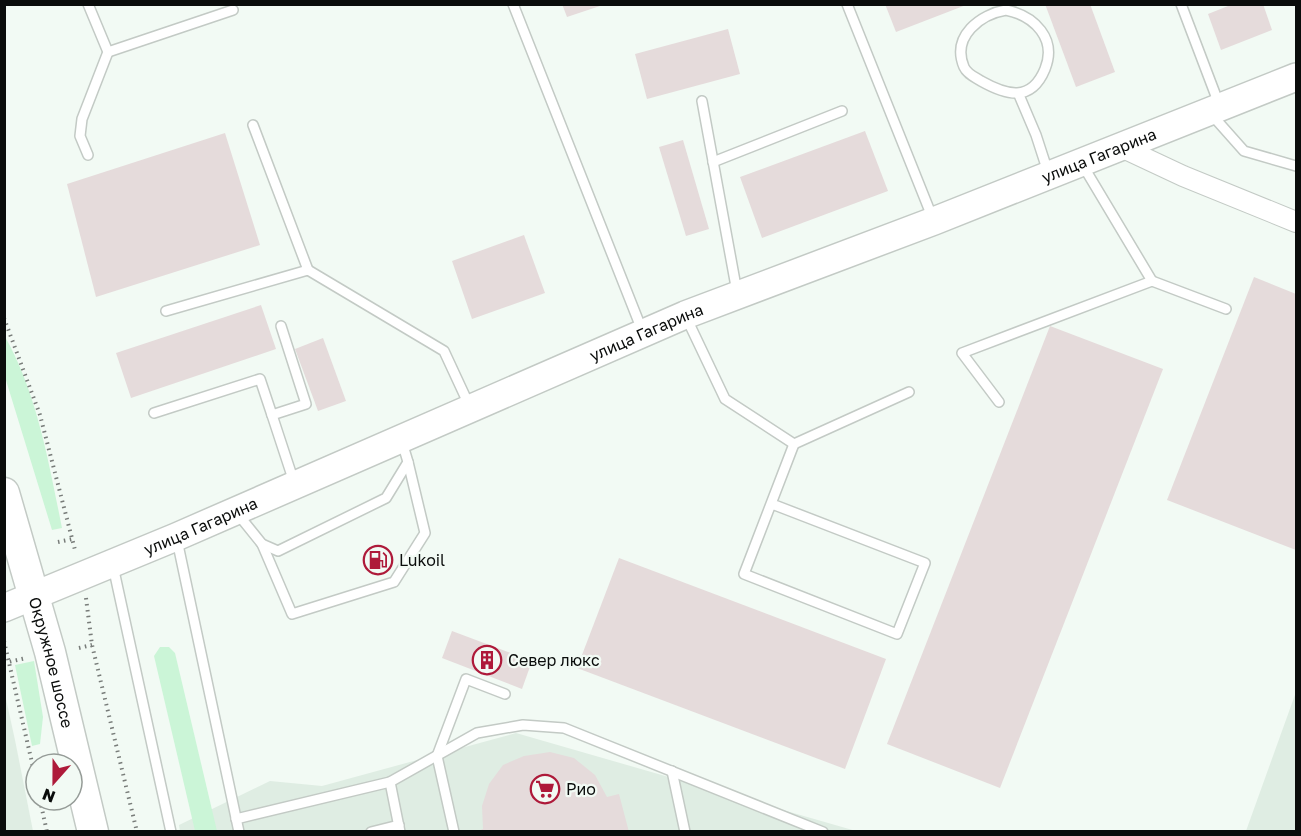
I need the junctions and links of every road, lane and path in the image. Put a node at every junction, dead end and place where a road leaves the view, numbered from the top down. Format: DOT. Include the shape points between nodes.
graph roads {
  1 [pos="88,4"];
  2 [pos="513,4"];
  3 [pos="847,4"];
  4 [pos="1181,4"];
  5 [pos="233,10"];
  6 [pos="108,52"];
  7 [pos="1296,77"];
  8 [pos="1019,95"];
  9 [pos="702,101"];
  10 [pos="1214,109"];
  11 [pos="842,111"];
  12 [pos="253,125"];
  13 [pos="1119,146"];
  14 [pos="88,155"];
  15 [pos="1081,161"];
  16 [pos="713,162"];
  17 [pos="1296,166"];
  18 [pos="1049,174"];
  19 [pos="934,221"];
  20 [pos="1296,222"];
  21 [pos="4,262"];
  22 [pos="4,270"];
  23 [pos="308,270"];
  24 [pos="1152,281"];
  25 [pos="738,295"];
  26 [pos="1226,309"];
  27 [pos="166,310"];
  28 [pos="685,315"];
  29 [pos="4,318"];
  30 [pos="280,326"];
  31 [pos="643,332"];
  32 [pos="909,392"];
  33 [pos="999,402"];
  34 [pos="470,407"];
  35 [pos="154,413"];
  36 [pos="272,415"];
  37 [pos="794,444"];
  38 [pos="404,450"];
  39 [pos="295,485"];
  40 [pos="4,492"];
  41 [pos="772,504"];
  42 [pos="236,511"];
  43 [pos="176,537"];
  44 [pos="73,539"];
  45 [pos="58,542"];
  46 [pos="262,544"];
  47 [pos="75,550"];
  48 [pos="113,563"];
  49 [pos="35,596"];
  50 [pos="86,597"];
  51 [pos="4,608"];
  52 [pos="4,641"];
  53 [pos="92,645"];
  54 [pos="79,648"];
  55 [pos="26,658"];
  56 [pos="10,661"];
  57 [pos="4,663"];
  58 [pos="505,694"];
  59 [pos="30,752"];
  60 [pos="437,756"];
  61 [pos="672,771"];
  62 [pos="390,782"];
  63 [pos="43,812"];
  64 [pos="237,819"];
  65 [pos="400,828"];
  66 [pos="47,831"];
  67 [pos="93,831"];
  68 [pos="137,831"];
  69 [pos="171,831"];
  70 [pos="239,831"];
  71 [pos="371,831"];
  72 [pos="454,831"];
  73 [pos="685,831"];
  74 [pos="823,831"];
  1 -- 6 [label="lane"];
  2 -- 31 [label="lane"];
  3 -- 19 [label="lane"];
  4 -- 10 [label="lane"];
  5 -- 6 [label="lane"];
  6 -- 14 [label="lane" via="82,119 80,136"];
  7 -- 10 [label="street, улица Гагарина"];
  8 -- 8 [label="lane" via="999,91 964,67 962,54 970,28 992,13 1021,13 1039,27 1048,47 1042,76"];
  8 -- 18 [label="lane"];
  9 -- 16 [label="lane"];
  10 -- 13 [label="street, улица Гагарина"];
  10 -- 17 [label="lane" via="1244,151"];
  11 -- 16 [label="lane"];
  12 -- 23 [label="lane"];
  13 -- 15 [label="street, улица Гагарина"];
  13 -- 20 [label="street"];
  15 -- 18 [label="street, улица Гагарина"];
  15 -- 24 [label="lane"];
  16 -- 25 [label="lane"];
  18 -- 19 [label="street, улица Гагарина"];
  19 -- 25 [label="street, улица Гагарина"];
  21 -- 22 [label="path"];
  23 -- 27 [label="lane"];
  23 -- 34 [label="lane" via="444,351"];
  24 -- 26 [label="lane"];
  24 -- 33 [label="lane" via="962,353"];
  25 -- 28 [label="street, улица Гагарина"];
  28 -- 31 [label="street, улица Гагарина"];
  28 -- 37 [label="lane" via="725,399"];
  29 -- 44 [label="path" via="40,415"];
  30 -- 36 [label="lane" via="306,404"];
  31 -- 34 [label="street, улица Гагарина"];
  32 -- 37 [label="lane"];
  34 -- 38 [label="street, улица Гагарина"];
  35 -- 36 [label="lane" via="260,379"];
  36 -- 39 [label="lane"];
  37 -- 41 [label="lane"];
  38 -- 39 [label="street, улица Гагарина"];
  38 -- 46 [label="lane" via="386,498 278,551"];
  38 -- 46 [label="lane" via="425,533 394,582 292,614"];
  39 -- 42 [label="street, улица Гагарина"];
  40 -- 49 [label="main road, Окружное шоссе"];
  41 -- 41 [label="lane" via="744,574 897,634 925,563"];
  42 -- 43 [label="street, улица Гагарина"];
  42 -- 46 [label="lane"];
  43 -- 48 [label="street, улица Гагарина"];
  43 -- 64 [label="lane"];
  44 -- 45 [label="path"];
  44 -- 47 [label="path"];
  48 -- 49 [label="street, улица Гагарина"];
  48 -- 69 [label="lane"];
  49 -- 51 [label="street, улица Гагарина"];
  49 -- 67 [label="main road, Окружное шоссе"];
  50 -- 53 [label="path"];
  52 -- 56 [label="path"];
  53 -- 54 [label="path"];
  53 -- 68 [label="path"];
  55 -- 56 [label="path"];
  56 -- 57 [label="path"];
  56 -- 59 [label="path"];
  58 -- 60 [label="lane" via="466,679"];
  60 -- 61 [label="lane" via="477,733 522,725 564,728"];
  60 -- 62 [label="lane"];
  60 -- 72 [label="lane"];
  61 -- 73 [label="lane"];
  61 -- 74 [label="lane"];
  62 -- 64 [label="lane"];
  62 -- 65 [label="lane"];
  63 -- 66 [label="path"];
  64 -- 70 [label="lane"];
  65 -- 71 [label="lane"];
}
